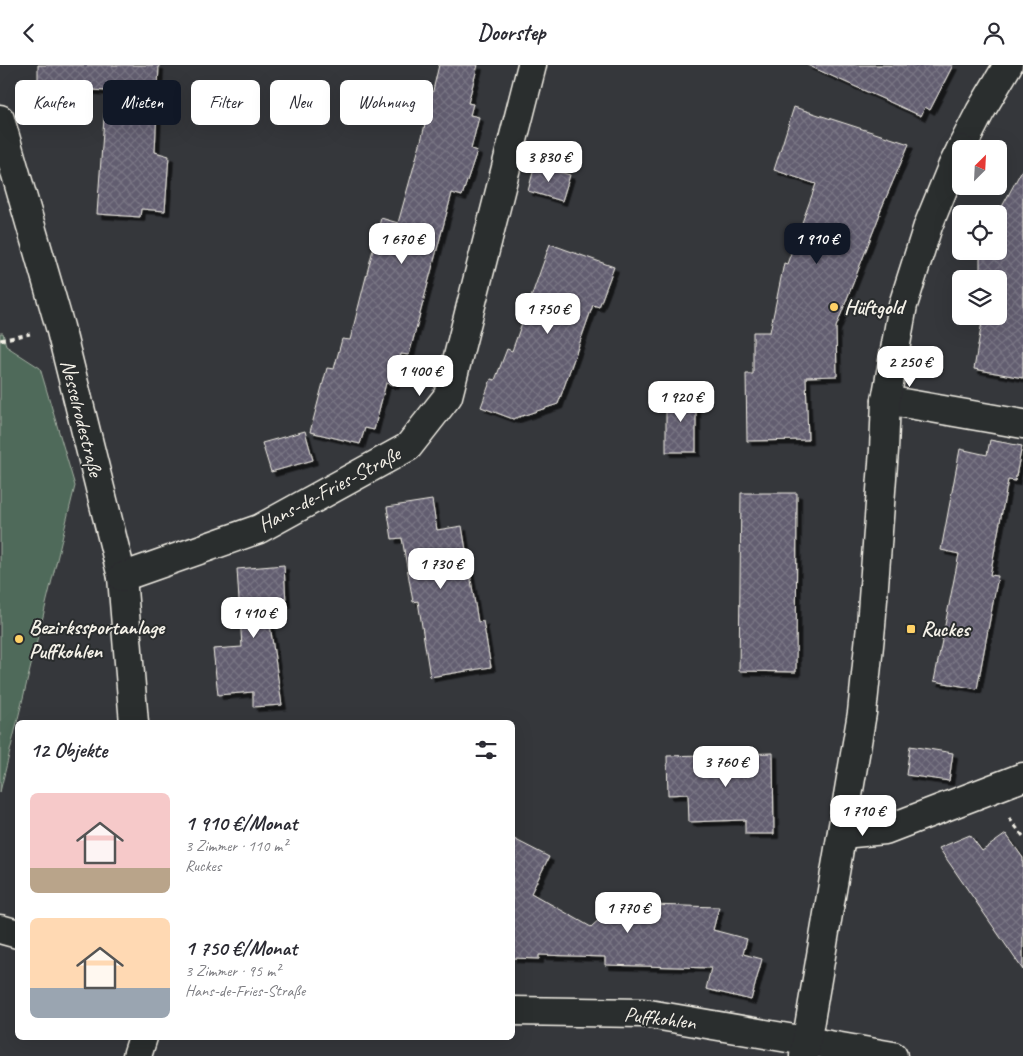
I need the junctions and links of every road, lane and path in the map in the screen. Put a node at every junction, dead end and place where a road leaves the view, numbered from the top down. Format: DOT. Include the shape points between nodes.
graph roads {
  1 [pos="532,65"];
  2 [pos="1008,65"];
  3 [pos="0,119"];
  4 [pos="966,140"];
  5 [pos="952,167"];
  6 [pos="886,400"];
  7 [pos="1023,424"];
  8 [pos="122,577"];
  9 [pos="134,720"];
  10 [pos="1023,777"];
  11 [pos="1009,819"];
  12 [pos="842,834"];
  13 [pos="1023,837"];
  14 [pos="0,929"];
  15 [pos="15,933"];
  16 [pos="515,1011"];
  17 [pos="142,1040"];
  18 [pos="805,1049"];
  19 [pos="137,1056"];
  20 [pos="893,1056"];
  1 -- 8 [label="street, Hans-de-Fries-Straße" via="448,396 408,447 259,529"];
  2 -- 4 [label="street"];
  3 -- 8 [label="street, Nesselrodestraße" via="60,327"];
  5 -- 6 [label="street" via="928,226 903,305"];
  6 -- 7 [label="street"];
  6 -- 12 [label="street" via="871,626 862,713"];
  8 -- 9 [label="street, Nesselrodestraße"];
  10 -- 12 [label="street" via="884,830"];
  11 -- 13 [label="path"];
  12 -- 18 [label="street"];
  14 -- 15 [label="street"];
  16 -- 18 [label="street, Puffkohlen" via="643,1013"];
  17 -- 19 [label="street"];
  18 -- 20 [label="street, Puffkohlen"];
}
